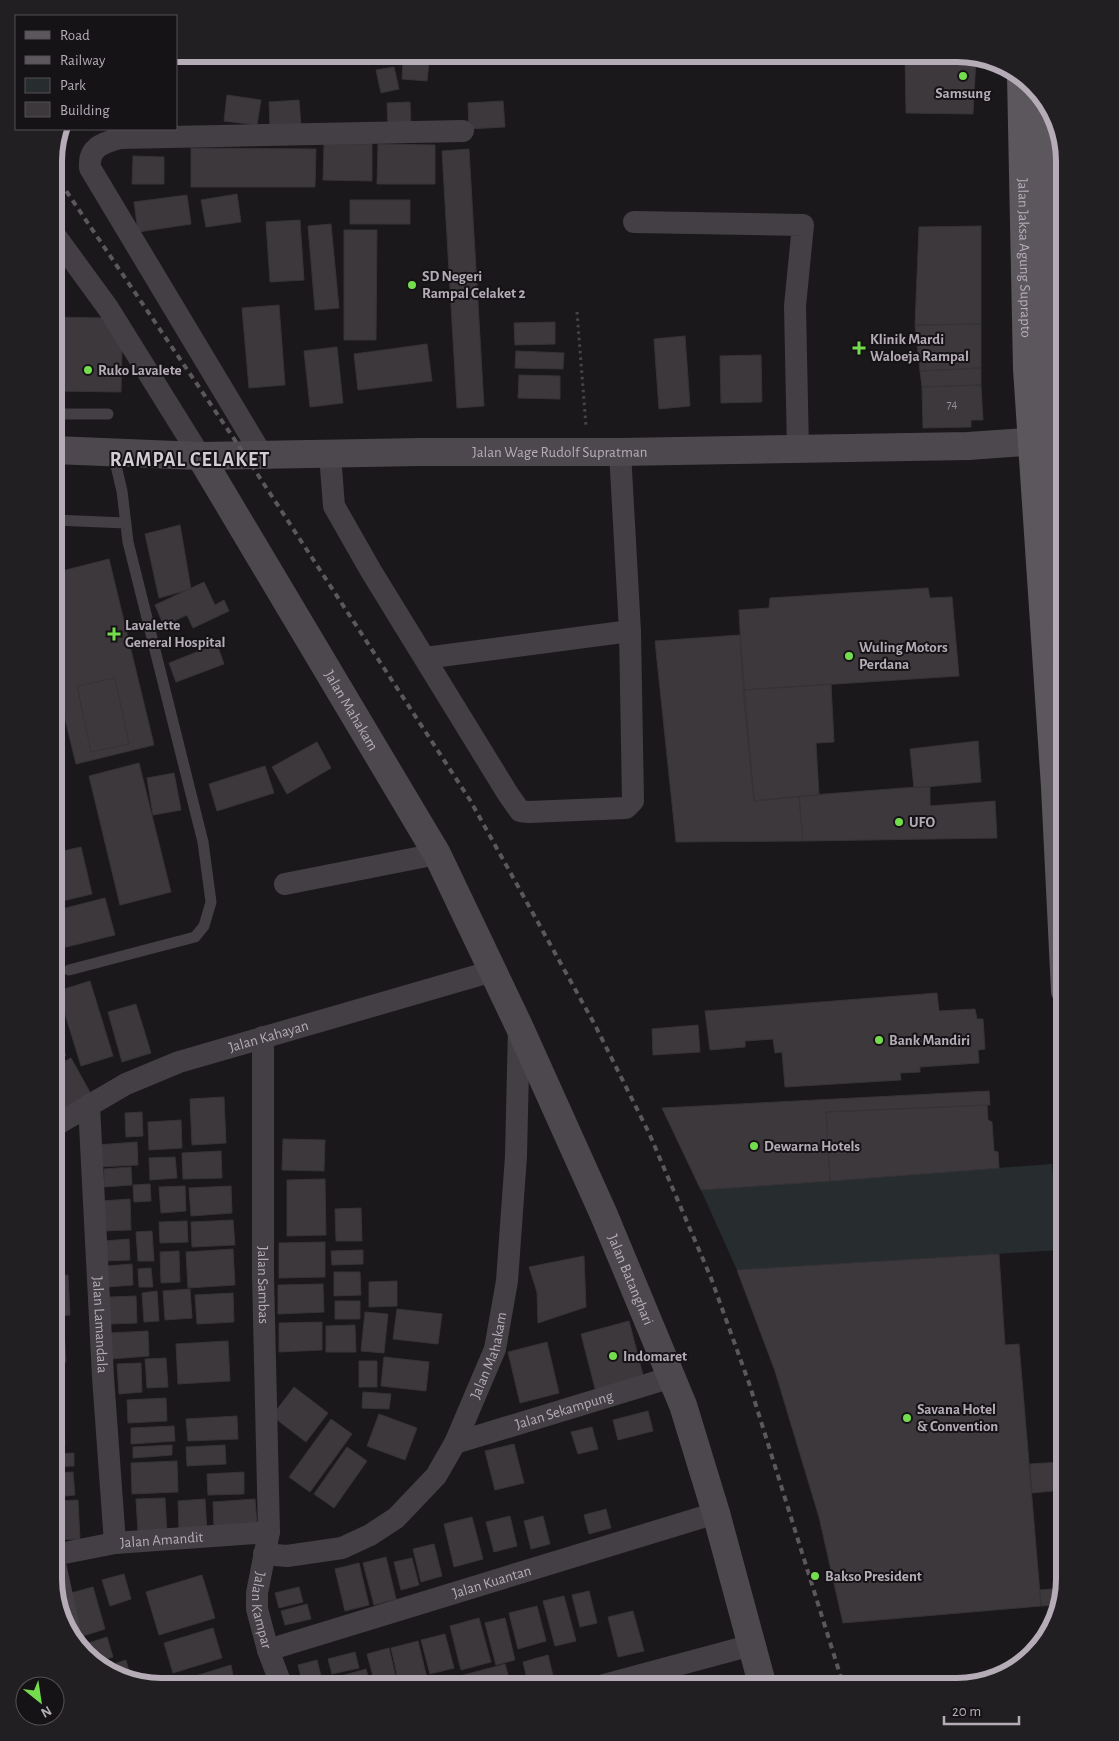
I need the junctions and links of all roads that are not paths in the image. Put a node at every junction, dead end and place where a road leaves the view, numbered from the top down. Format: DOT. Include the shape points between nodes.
graph roads {
  1 [pos="1021,86"];
  2 [pos="1047,119"];
  3 [pos="464,132"];
  4 [pos="1055,202"];
  5 [pos="634,222"];
  6 [pos="63,246"];
  7 [pos="63,414"];
  8 [pos="108,414"];
  9 [pos="1050,440"];
  10 [pos="63,450"];
  11 [pos="798,450"];
  12 [pos="620,452"];
  13 [pos="113,453"];
  14 [pos="330,454"];
  15 [pos="262,455"];
  16 [pos="200,456"];
  17 [pos="63,520"];
  18 [pos="126,523"];
  19 [pos="1056,543"];
  20 [pos="630,631"];
  21 [pos="426,658"];
  22 [pos="1056,807"];
  23 [pos="438,854"];
  24 [pos="285,884"];
  25 [pos="69,970"];
  26 [pos="494,971"];
  27 [pos="519,1026"];
  28 [pos="263,1037"];
  29 [pos="90,1105"];
  30 [pos="62,1121"];
  31 [pos="672,1377"];
  32 [pos="455,1444"];
  33 [pos="716,1513"];
  34 [pos="269,1532"];
  35 [pos="115,1543"];
  36 [pos="264,1554"];
  37 [pos="62,1555"];
  38 [pos="752,1645"];
  39 [pos="268,1650"];
  40 [pos="279,1678"];
  41 [pos="629,1678"];
  42 [pos="761,1678"];
  1 -- 9 [label="main road, Jalan Jaksa Agung Suprapto" via="1027,369"];
  2 -- 4 [label="main road, Jalan Jaksa Agung Suprapto"];
  3 -- 15 [label="street" via="120,138 94,150 89,158 90,168"];
  4 -- 9 [label="main road, Jalan Jaksa Agung Suprapto"];
  5 -- 11 [label="street" via="803,225 795,306"];
  6 -- 16 [label="street" via="108,308"];
  7 -- 8 [label="lane"];
  9 -- 11 [label="street, Jalan Wage Rudolf Supratman" via="968,446"];
  9 -- 19 [label="main road"];
  9 -- 22 [label="main road"];
  10 -- 13 [label="street, Jalan Wage Rudolf Supratman"];
  11 -- 12 [label="street, Jalan Wage Rudolf Supratman"];
  12 -- 14 [label="street, Jalan Wage Rudolf Supratman"];
  12 -- 20 [label="street"];
  13 -- 16 [label="street, Jalan Wage Rudolf Supratman"];
  13 -- 18 [label="lane"];
  14 -- 15 [label="street, Jalan Wage Rudolf Supratman"];
  14 -- 21 [label="street" via="334,506"];
  15 -- 16 [label="street, Jalan Wage Rudolf Supratman"];
  16 -- 23 [label="street, Jalan Mahakam"];
  17 -- 18 [label="lane"];
  18 -- 25 [label="lane" via="128,542 203,842 211,902 204,926 195,937"];
  20 -- 21 [label="street"];
  20 -- 21 [label="street" via="633,801 626,808 520,811"];
  23 -- 24 [label="street"];
  23 -- 26 [label="street, Jalan Mahakam"];
  26 -- 27 [label="street, Jalan Batanghari"];
  26 -- 28 [label="street, Jalan Kahayan"];
  27 -- 31 [label="street, Jalan Batanghari"];
  27 -- 32 [label="street, Jalan Mahakam" via="516,1156 507,1281 495,1349"];
  28 -- 29 [label="street, Jalan Kahayan" via="148,1074"];
  28 -- 34 [label="street, Jalan Sambas"];
  29 -- 30 [label="street, Jalan Kahayan"];
  29 -- 35 [label="street, Jalan Lamandala" via="103,1377"];
  31 -- 32 [label="street, Jalan Sekampung"];
  31 -- 33 [label="street, Jalan Batanghari"];
  32 -- 36 [label="street, Jalan Mahakam" via="436,1476 396,1518 370,1535 342,1548 287,1556"];
  33 -- 38 [label="street, Jalan Batanghari"];
  33 -- 39 [label="street, Jalan Kuantan"];
  34 -- 35 [label="street, Jalan Amandit"];
  34 -- 36 [label="street, Jalan Kampar"];
  35 -- 37 [label="street, Jalan Amandit"];
  36 -- 39 [label="street, Jalan Kampar" via="257,1609"];
  38 -- 41 [label="street"];
  38 -- 42 [label="street, Jalan Batanghari"];
  39 -- 40 [label="street, Jalan Kampar"];
}
